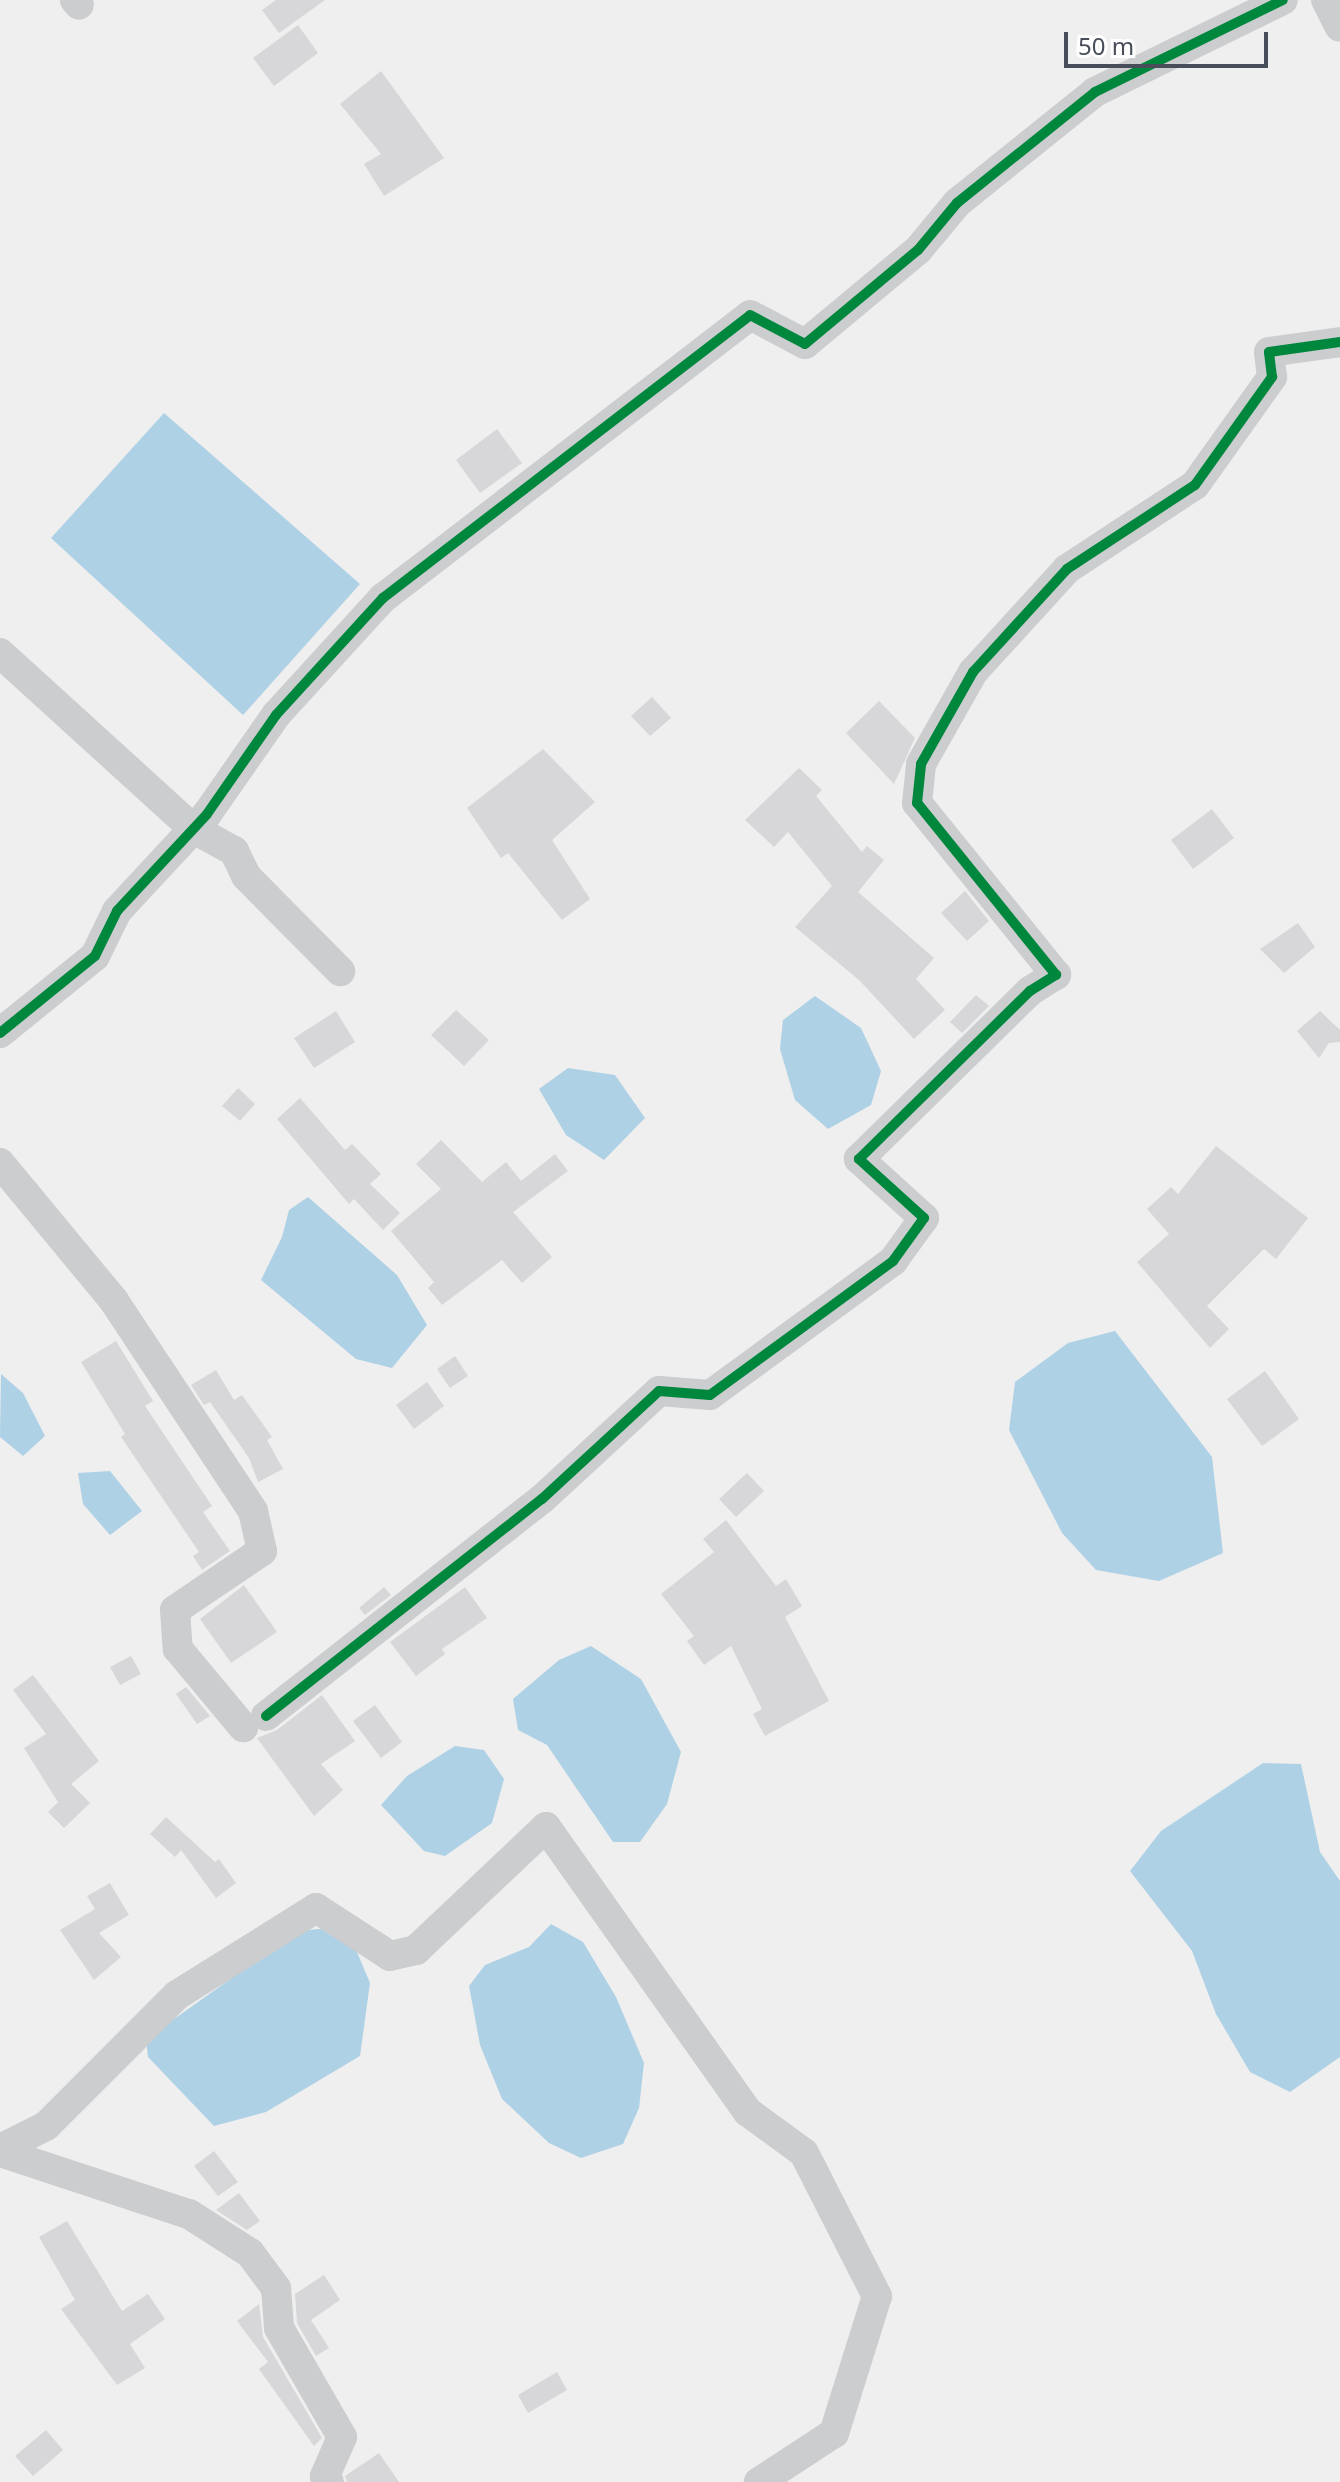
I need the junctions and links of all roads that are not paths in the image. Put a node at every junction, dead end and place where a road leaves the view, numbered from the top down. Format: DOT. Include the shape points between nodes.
graph roads {
  1 [pos="1283,0"];
  2 [pos="1326,0"];
  3 [pos="1340,27"];
  4 [pos="1340,342"];
  5 [pos="0,653"];
  6 [pos="192,828"];
  7 [pos="340,971"];
  8 [pos="0,1033"];
  9 [pos="0,1163"];
  10 [pos="0,2150"];
  11 [pos="329,2482"];
  12 [pos="759,2482"];
  1 -- 6 [label="street" via="1095,92 957,203 918,250 805,344 750,315 383,598 276,715"];
  2 -- 3 [label="street"];
  4 -- 9 [label="street" via="1269,352 1272,377 1195,485 1067,569 973,672 921,764 917,803 1056,975 1030,991 859,1159 924,1218 893,1261 710,1395 659,1391 542,1499 254,1722 178,1649 175,1610 262,1551 253,1511 114,1301"];
  5 -- 6 [label="street"];
  6 -- 7 [label="street" via="234,851 246,876"];
  6 -- 8 [label="street" via="117,911 95,956"];
  10 -- 11 [label="street" via="189,2214 250,2253 276,2288 279,2328 342,2437 325,2476"];
  10 -- 12 [label="street" via="46,2126 177,1995 316,1908 390,1956 416,1950 546,1827 748,2112 804,2153 877,2296 834,2433"];
}
